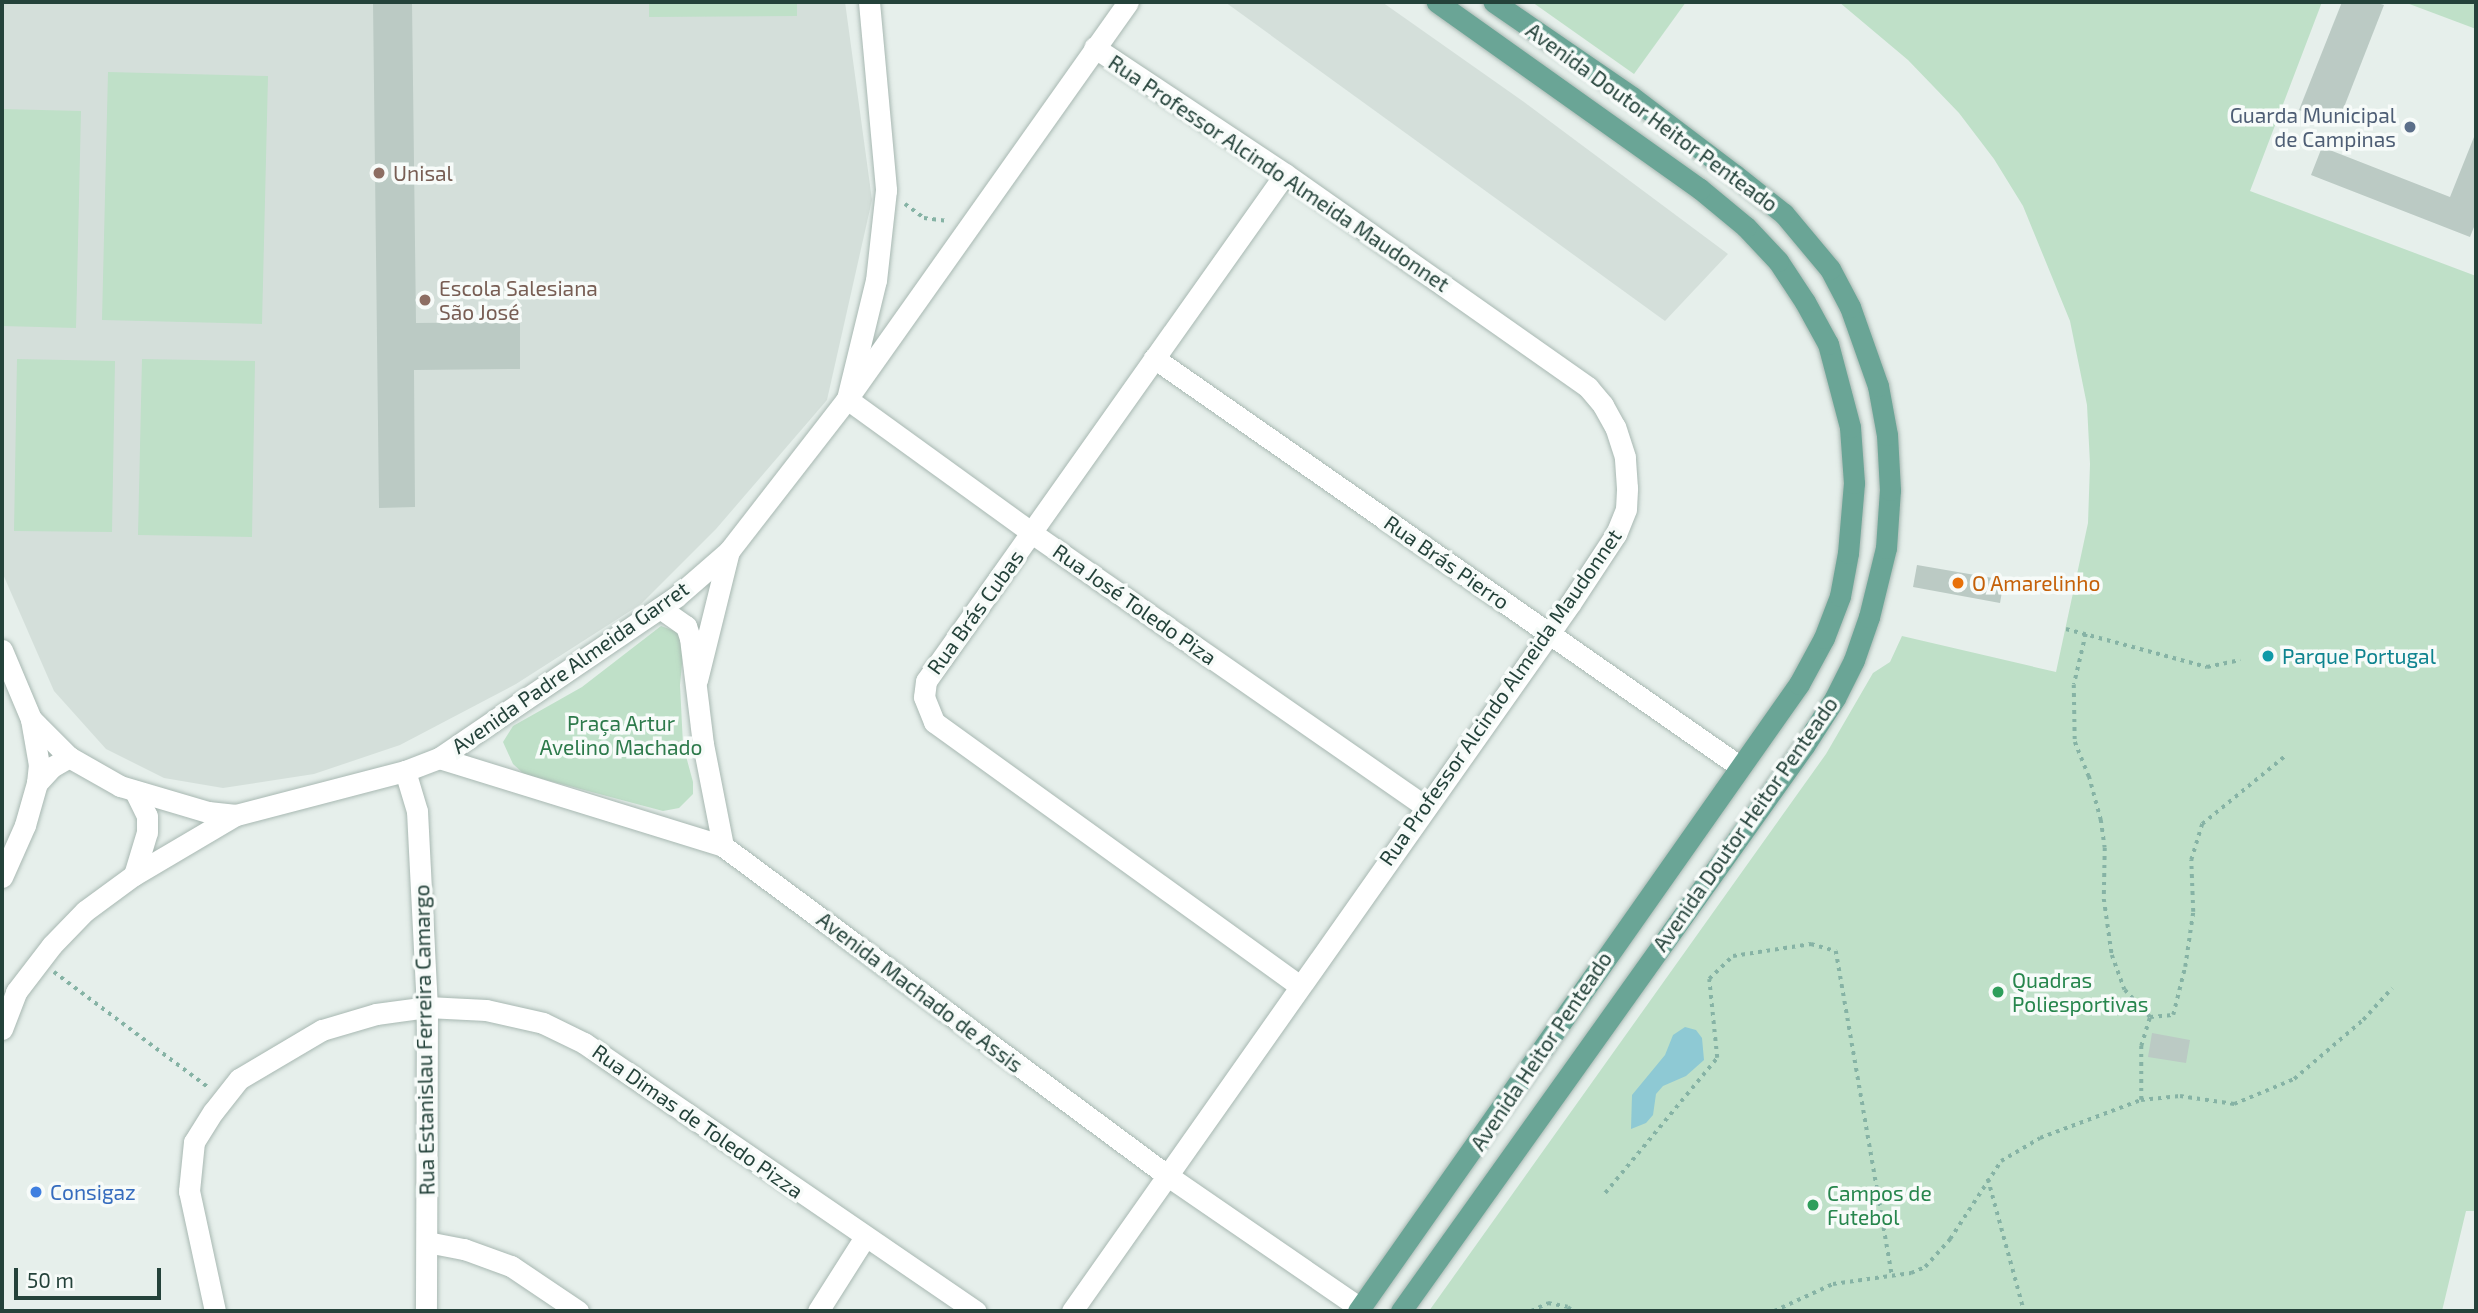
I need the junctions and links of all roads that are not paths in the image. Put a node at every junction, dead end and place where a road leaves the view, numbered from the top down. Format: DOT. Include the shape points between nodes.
graph roads {
  1 [pos="869,2"];
  2 [pos="1128,2"];
  3 [pos="1437,2"];
  4 [pos="1494,2"];
  5 [pos="1094,47"];
  6 [pos="1284,174"];
  7 [pos="1154,358"];
  8 [pos="847,399"];
  9 [pos="1032,533"];
  10 [pos="729,551"];
  11 [pos="660,608"];
  12 [pos="1549,633"];
  13 [pos="2,650"];
  14 [pos="697,680"];
  15 [pos="31,719"];
  16 [pos="69,757"];
  17 [pos="439,758"];
  18 [pos="1740,766"];
  19 [pos="405,771"];
  20 [pos="37,783"];
  21 [pos="1723,789"];
  22 [pos="135,791"];
  23 [pos="1425,806"];
  24 [pos="236,815"];
  25 [pos="723,846"];
  26 [pos="134,875"];
  27 [pos="2,877"];
  28 [pos="1298,985"];
  29 [pos="427,1007"];
  30 [pos="2,1030"];
  31 [pos="1585,1052"];
  32 [pos="1168,1176"];
  33 [pos="865,1237"];
  34 [pos="427,1242"];
  35 [pos="1359,1310"];
  36 [pos="215,1311"];
  37 [pos="426,1311"];
  38 [pos="578,1311"];
  39 [pos="818,1311"];
  40 [pos="975,1311"];
  41 [pos="1072,1311"];
  42 [pos="1401,1311"];
  1 -- 8 [label="street" via="886,190 876,280"];
  2 -- 5 [label="street, Avenida Padre Almeida Garret"];
  3 -- 18 [label="main road, Avenida Doutor Heitor Penteado" via="1746,227 1778,261 1828,344 1850,427 1854,483 1840,596 1799,684"];
  4 -- 31 [label="main road, Avenida Doutor Heitor Penteado" via="1632,97 1784,214 1830,269 1850,307 1878,386 1887,435 1886,548 1870,617 1854,660 1804,746"];
  5 -- 6 [label="street, Rua Professor Alcindo Almeida Maudonnet"];
  5 -- 8 [label="street, Avenida Padre Almeida Garret"];
  6 -- 7 [label="street, Rua Brás Cubas"];
  6 -- 12 [label="street, Rua Professor Alcindo Almeida Maudonnet" via="1588,387 1603,405 1625,457 1626,509 1616,534"];
  7 -- 9 [label="street, Rua Brás Cubas"];
  7 -- 12 [label="street, Rua Brás Pierro"];
  8 -- 9 [label="street, Rua José Toledo Piza"];
  8 -- 10 [label="street, Avenida Padre Almeida Garret"];
  9 -- 23 [label="street, Rua José Toledo Piza"];
  9 -- 28 [label="street, Rua Brás Cubas" via="926,681 924,696 934,722"];
  10 -- 11 [label="street, Avenida Padre Almeida Garret"];
  10 -- 14 [label="street"];
  11 -- 14 [label="street" via="686,626"];
  11 -- 17 [label="street, Avenida Padre Almeida Garret"];
  12 -- 18 [label="street, Rua Brás Pierro"];
  12 -- 23 [label="street, Rua Professor Alcindo Almeida Maudonnet"];
  13 -- 15 [label="street"];
  14 -- 25 [label="street" via="699,723"];
  15 -- 16 [label="street, Avenida Padre Almeida Garret"];
  15 -- 20 [label="street" via="40,765"];
  16 -- 20 [label="street"];
  16 -- 22 [label="street, Avenida Padre Almeida Garret"];
  17 -- 19 [label="street, Avenida Padre Almeida Garret"];
  17 -- 25 [label="street, Avenida Machado de Assis"];
  18 -- 21 [label="main road, Avenida Doutor Heitor Penteado"];
  19 -- 24 [label="street, Avenida Padre Almeida Garret"];
  19 -- 29 [label="street, Rua Estanislau Ferreira Camargo" via="417,811"];
  20 -- 27 [label="street"];
  21 -- 35 [label="main road, Avenida Heitor Penteado"];
  22 -- 24 [label="street, Avenida Padre Almeida Garret" via="208,812"];
  22 -- 26 [label="street" via="148,816 148,832"];
  23 -- 28 [label="street, Rua Professor Alcindo Almeida Maudonnet"];
  24 -- 26 [label="street"];
  25 -- 32 [label="street, Avenida Machado de Assis"];
  26 -- 30 [label="street" via="85,911 40,961 16,992"];
  28 -- 32 [label="street, Rua Professor Alcindo Almeida Maudonnet"];
  29 -- 33 [label="street, Rua Dimas de Toledo Pizza" via="486,1010 531,1020 584,1043"];
  29 -- 34 [label="street, Rua Estanislau Ferreira Camargo"];
  29 -- 36 [label="street, Rua Dimas de Toledo Pizza" via="376,1014 322,1030 239,1079 194,1142 189,1191"];
  31 -- 42 [label="main road, Avenida Heitor Penteado"];
  32 -- 35 [label="street, Avenida Machado de Assis"];
  32 -- 41 [label="street, Rua Professor Alcindo Almeida Maudonnet"];
  33 -- 39 [label="street"];
  33 -- 40 [label="street, Rua Dimas de Toledo Pizza"];
  34 -- 37 [label="street, Rua Estanislau Ferreira Camargo"];
  34 -- 38 [label="street" via="511,1266"];
}
